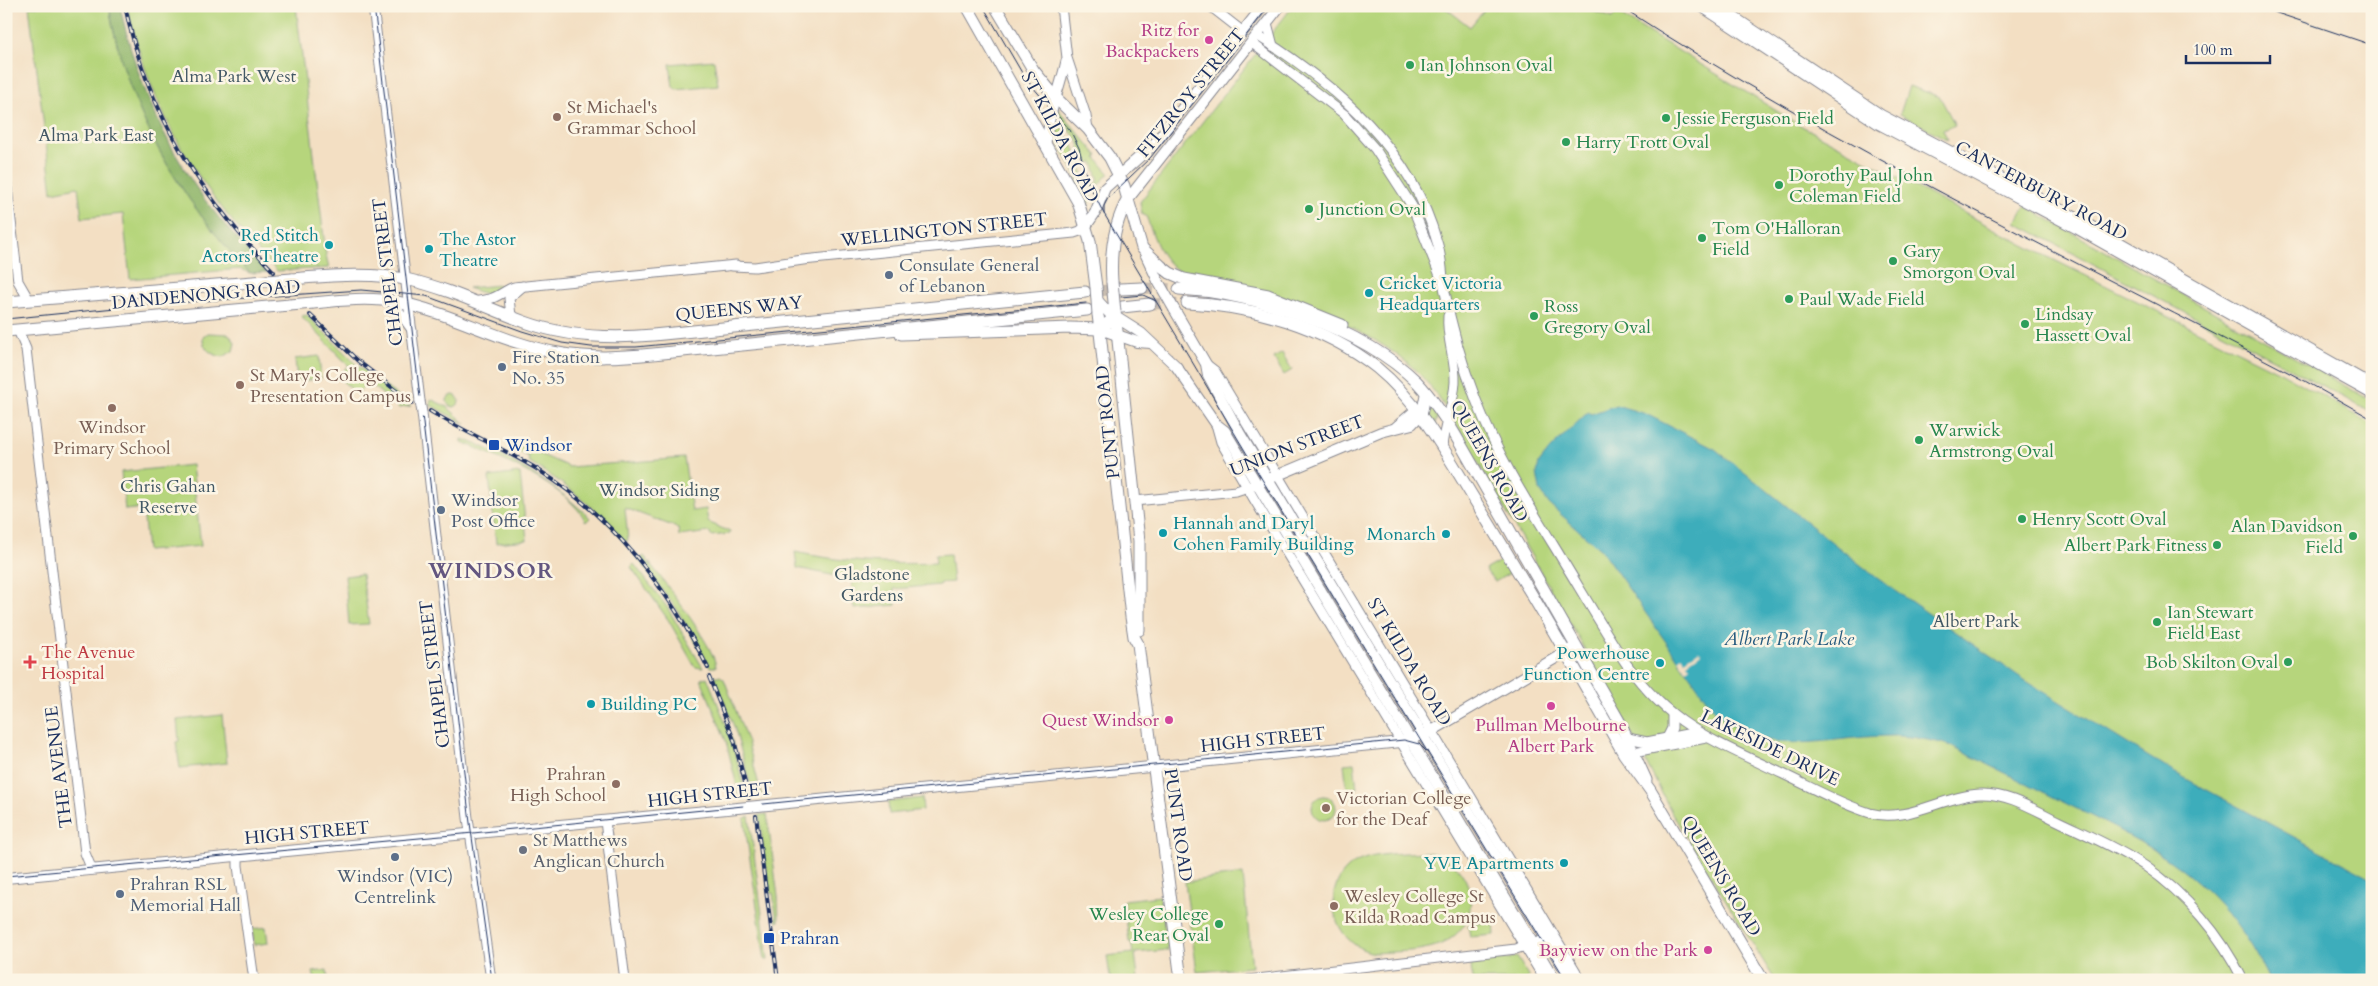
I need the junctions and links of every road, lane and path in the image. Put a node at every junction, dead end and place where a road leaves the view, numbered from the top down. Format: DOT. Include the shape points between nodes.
graph roads {
  1 [pos="372,6"];
  2 [pos="967,6"];
  3 [pos="996,6"];
  4 [pos="1060,6"];
  5 [pos="1210,6"];
  6 [pos="1263,6"];
  7 [pos="1280,6"];
  8 [pos="1701,6"];
  9 [pos="1717,6"];
  10 [pos="1267,23"];
  11 [pos="1242,31"];
  12 [pos="1255,40"];
  13 [pos="1273,46"];
  14 [pos="1067,58"];
  15 [pos="1057,99"];
  16 [pos="1088,129"];
  17 [pos="1046,144"];
  18 [pos="1120,174"];
  19 [pos="6,178"];
  20 [pos="1412,181"];
  21 [pos="1401,186"];
  22 [pos="1128,199"];
  23 [pos="1086,226"];
  24 [pos="1142,248"];
  25 [pos="406,279"];
  26 [pos="18,281"];
  27 [pos="1116,285"];
  28 [pos="1444,285"];
  29 [pos="523,286"];
  30 [pos="1142,288"];
  31 [pos="1179,289"];
  32 [pos="1084,292"];
  33 [pos="29,300"];
  34 [pos="1097,300"];
  35 [pos="10,302"];
  36 [pos="392,302"];
  37 [pos="475,302"];
  38 [pos="1187,303"];
  39 [pos="1150,304"];
  40 [pos="409,305"];
  41 [pos="1449,308"];
  42 [pos="1087,310"];
  43 [pos="1112,312"];
  44 [pos="511,316"];
  45 [pos="1100,329"];
  46 [pos="18,330"];
  47 [pos="412,330"];
  48 [pos="867,332"];
  49 [pos="1117,334"];
  50 [pos="1150,343"];
  51 [pos="1380,352"];
  52 [pos="2372,384"];
  53 [pos="1426,392"];
  54 [pos="2372,394"];
  55 [pos="1419,412"];
  56 [pos="1446,419"];
  57 [pos="1442,448"];
  58 [pos="1272,478"];
  59 [pos="1251,486"];
  60 [pos="1135,501"];
  61 [pos="1120,504"];
  62 [pos="1311,595"];
  63 [pos="1323,596"];
  64 [pos="1562,621"];
  65 [pos="1550,627"];
  66 [pos="1138,644"];
  67 [pos="1576,646"];
  68 [pos="1565,652"];
  69 [pos="1672,715"];
  70 [pos="1697,732"];
  71 [pos="1416,737"];
  72 [pos="1628,738"];
  73 [pos="1667,738"];
  74 [pos="1706,738"];
  75 [pos="1629,753"];
  76 [pos="1153,768"];
  77 [pos="605,821"];
  78 [pos="470,834"];
  79 [pos="238,856"];
  80 [pos="87,870"];
  81 [pos="6,878"];
  82 [pos="1546,939"];
  83 [pos="1530,945"];
  84 [pos="254,980"];
  85 [pos="491,980"];
  86 [pos="625,980"];
  87 [pos="1181,980"];
  88 [pos="1248,980"];
  89 [pos="1545,980"];
  90 [pos="1556,980"];
  91 [pos="1571,980"];
  92 [pos="1581,980"];
  93 [pos="1763,980"];
  94 [pos="2243,980"];
  1 -- 25 [label="street, CHAPEL STREET"];
  2 -- 17 [label="highway, ST KILDA ROAD"];
  3 -- 15 [label="highway, ST KILDA ROAD" via="1034,72"];
  4 -- 14 [label="street"];
  5 -- 11 [label="street"];
  6 -- 11 [label="main road, FITZROY STREET"];
  7 -- 10 [label="main road, FITZROY STREET"];
  8 -- 54 [label="main road, CANTERBURY ROAD" via="1878,124 2081,230"];
  9 -- 52 [label="main road, CANTERBURY ROAD" via="1881,115 2077,218"];
  10 -- 12 [label="main road, FITZROY STREET"];
  10 -- 13 [label="street"];
  11 -- 12 [label="main road, LAKESIDE DRIVE"];
  11 -- 18 [label="main road, FITZROY STREET" via="1155,143"];
  12 -- 13 [label="street, LAKESIDE DRIVE"];
  12 -- 21 [label="street, LAKESIDE DRIVE" via="1344,114 1375,148"];
  12 -- 22 [label="main road, FITZROY STREET"];
  13 -- 20 [label="street, LAKESIDE DRIVE" via="1358,113 1390,148"];
  14 -- 15 [label="street"];
  14 -- 16 [label="street"];
  15 -- 16 [label="highway, ST KILDA ROAD"];
  15 -- 17 [label="street" via="1048,119"];
  16 -- 18 [label="highway, ST KILDA ROAD"];
  17 -- 23 [label="highway, ST KILDA ROAD" via="1076,198"];
  18 -- 22 [label="highway, ST KILDA ROAD"];
  18 -- 23 [label="main road, FITZROY STREET" via="1103,191 1096,212"];
  19 -- 26 [label="street"];
  20 -- 21 [label="street"];
  20 -- 28 [label="street, LAKESIDE DRIVE" via="1437,241"];
  21 -- 28 [label="street, LAKESIDE DRIVE" via="1420,222"];
  22 -- 24 [label="highway, ST KILDA ROAD"];
  22 -- 27 [label="highway, PUNT ROAD" via="1112,241 1110,257"];
  23 -- 29 [label="street, WELLINGTON STREET" via="1077,233"];
  23 -- 34 [label="highway, ST KILDA ROAD, bridge"];
  24 -- 51 [label="highway" via="1176,276 1247,290 1301,307 1341,324 1374,344"];
  24 -- 58 [label="main road, ST KILDA ROAD, bridge" via="1206,364 1208,375"];
  25 -- 33 [label="highway, DANDENONG ROAD, bridge" via="356,275"];
  25 -- 37 [label="highway, QUEENS WAY"];
  25 -- 40 [label="street, CHAPEL STREET"];
  26 -- 33 [label="street"];
  26 -- 35 [label="street"];
  27 -- 30 [label="highway"];
  27 -- 43 [label="highway, PUNT ROAD, bridge"];
  28 -- 41 [label="street, LAKESIDE DRIVE"];
  29 -- 37 [label="street, WELLINGTON STREET" via="512,286 495,297"];
  29 -- 44 [label="street" via="509,298"];
  31 -- 51 [label="highway, QUEENS ROAD" via="1237,296 1279,308"];
  32 -- 44 [label="highway, QUEENS WAY" via="639,336 572,334"];
  33 -- 35 [label="highway, DANDENONG ROAD"];
  34 -- 43 [label="highway, PUNT ROAD, bridge"];
  36 -- 40 [label="highway, DANDENONG ROAD"];
  36 -- 46 [label="highway, DANDENONG ROAD, bridge" via="365,299"];
  36 -- 47 [label="street"];
  37 -- 44 [label="highway, QUEENS WAY"];
  38 -- 55 [label="highway, QUEENS ROAD" via="1248,310 1314,332 1376,368"];
  39 -- 43 [label="highway"];
  40 -- 47 [label="street, CHAPEL STREET"];
  40 -- 48 [label="highway, QUEENS WAY" via="534,347 587,356 653,354"];
  41 -- 56 [label="street" via="1447,328 1456,379"];
  41 -- 69 [label="street, LAKESIDE DRIVE" via="1476,400 1505,462 1627,666 1651,696"];
  42 -- 48 [label="highway, QUEENS WAY"];
  43 -- 45 [label="highway, PUNT ROAD"];
  43 -- 45 [label="highway"];
  43 -- 49 [label="highway, PUNT ROAD"];
  43 -- 50 [label="main road, ST KILDA ROAD"];
  45 -- 48 [label="highway" via="919,335"];
  45 -- 49 [label="main road"];
  45 -- 61 [label="highway, PUNT ROAD"];
  46 -- 80 [label="street, THE AVENUE" via="26,349"];
  47 -- 78 [label="street, CHAPEL STREET, bridge"];
  49 -- 50 [label="main road"];
  49 -- 60 [label="highway, PUNT ROAD"];
  50 -- 59 [label="main road, ST KILDA ROAD" via="1182,372 1216,424 1225,431"];
  51 -- 53 [label="highway, QUEENS ROAD"];
  53 -- 55 [label="main road"];
  53 -- 56 [label="highway, QUEENS ROAD"];
  55 -- 57 [label="highway, QUEENS ROAD"];
  55 -- 58 [label="main road, UNION STREET" via="1412,424 1396,427"];
  56 -- 57 [label="street"];
  56 -- 64 [label="highway, QUEENS ROAD"];
  57 -- 65 [label="highway, QUEENS ROAD"];
  58 -- 59 [label="main road, UNION STREET"];
  58 -- 71 [label="main road, ST KILDA ROAD"];
  59 -- 60 [label="street, UNION STREET" via="1236,491"];
  59 -- 62 [label="street, ST KILDA ROAD"];
  59 -- 63 [label="main road, ST KILDA ROAD"];
  60 -- 61 [label="highway, UNION STREET"];
  60 -- 66 [label="highway, PUNT ROAD" via="1139,557"];
  61 -- 66 [label="highway, PUNT ROAD" via="1131,617"];
  62 -- 63 [label="main road"];
  62 -- 71 [label="street, ST KILDA ROAD"];
  63 -- 71 [label="main road, ST KILDA ROAD"];
  64 -- 65 [label="highway"];
  64 -- 67 [label="highway, QUEENS ROAD"];
  65 -- 68 [label="highway, QUEENS ROAD"];
  66 -- 76 [label="highway, PUNT ROAD"];
  67 -- 68 [label="main road"];
  67 -- 72 [label="highway, QUEENS ROAD"];
  68 -- 71 [label="main road"];
  68 -- 75 [label="highway, QUEENS ROAD"];
  69 -- 70 [label="street, LAKESIDE DRIVE"];
  69 -- 73 [label="street" via="1672,728"];
  70 -- 73 [label="street"];
  70 -- 74 [label="street, LAKESIDE DRIVE"];
  71 -- 76 [label="main road, HIGH STREET"];
  71 -- 82 [label="main road, ST KILDA ROAD"];
  71 -- 83 [label="main road, ST KILDA ROAD"];
  71 -- 92 [label="street, ST KILDA ROAD"];
  72 -- 73 [label="street" via="1647,742"];
  72 -- 75 [label="highway, QUEENS ROAD"];
  74 -- 75 [label="street"];
  74 -- 94 [label="street, LAKESIDE DRIVE" via="1857,809 1879,816 1900,815 1980,794 2017,801 2146,867 2200,916 2220,941"];
  75 -- 93 [label="highway, QUEENS ROAD"];
  76 -- 77 [label="main road, HIGH STREET"];
  76 -- 87 [label="highway, PUNT ROAD"];
  77 -- 78 [label="main road, HIGH STREET"];
  77 -- 86 [label="street"];
  78 -- 79 [label="main road, HIGH STREET"];
  78 -- 85 [label="street, CHAPEL STREET"];
  79 -- 80 [label="main road, HIGH STREET"];
  79 -- 84 [label="street"];
  80 -- 81 [label="main road, HIGH STREET"];
  82 -- 83 [label="street"];
  82 -- 91 [label="main road, ST KILDA ROAD"];
  83 -- 88 [label="street"];
  83 -- 89 [label="street, ST KILDA ROAD"];
  83 -- 90 [label="main road, ST KILDA ROAD"];
}
